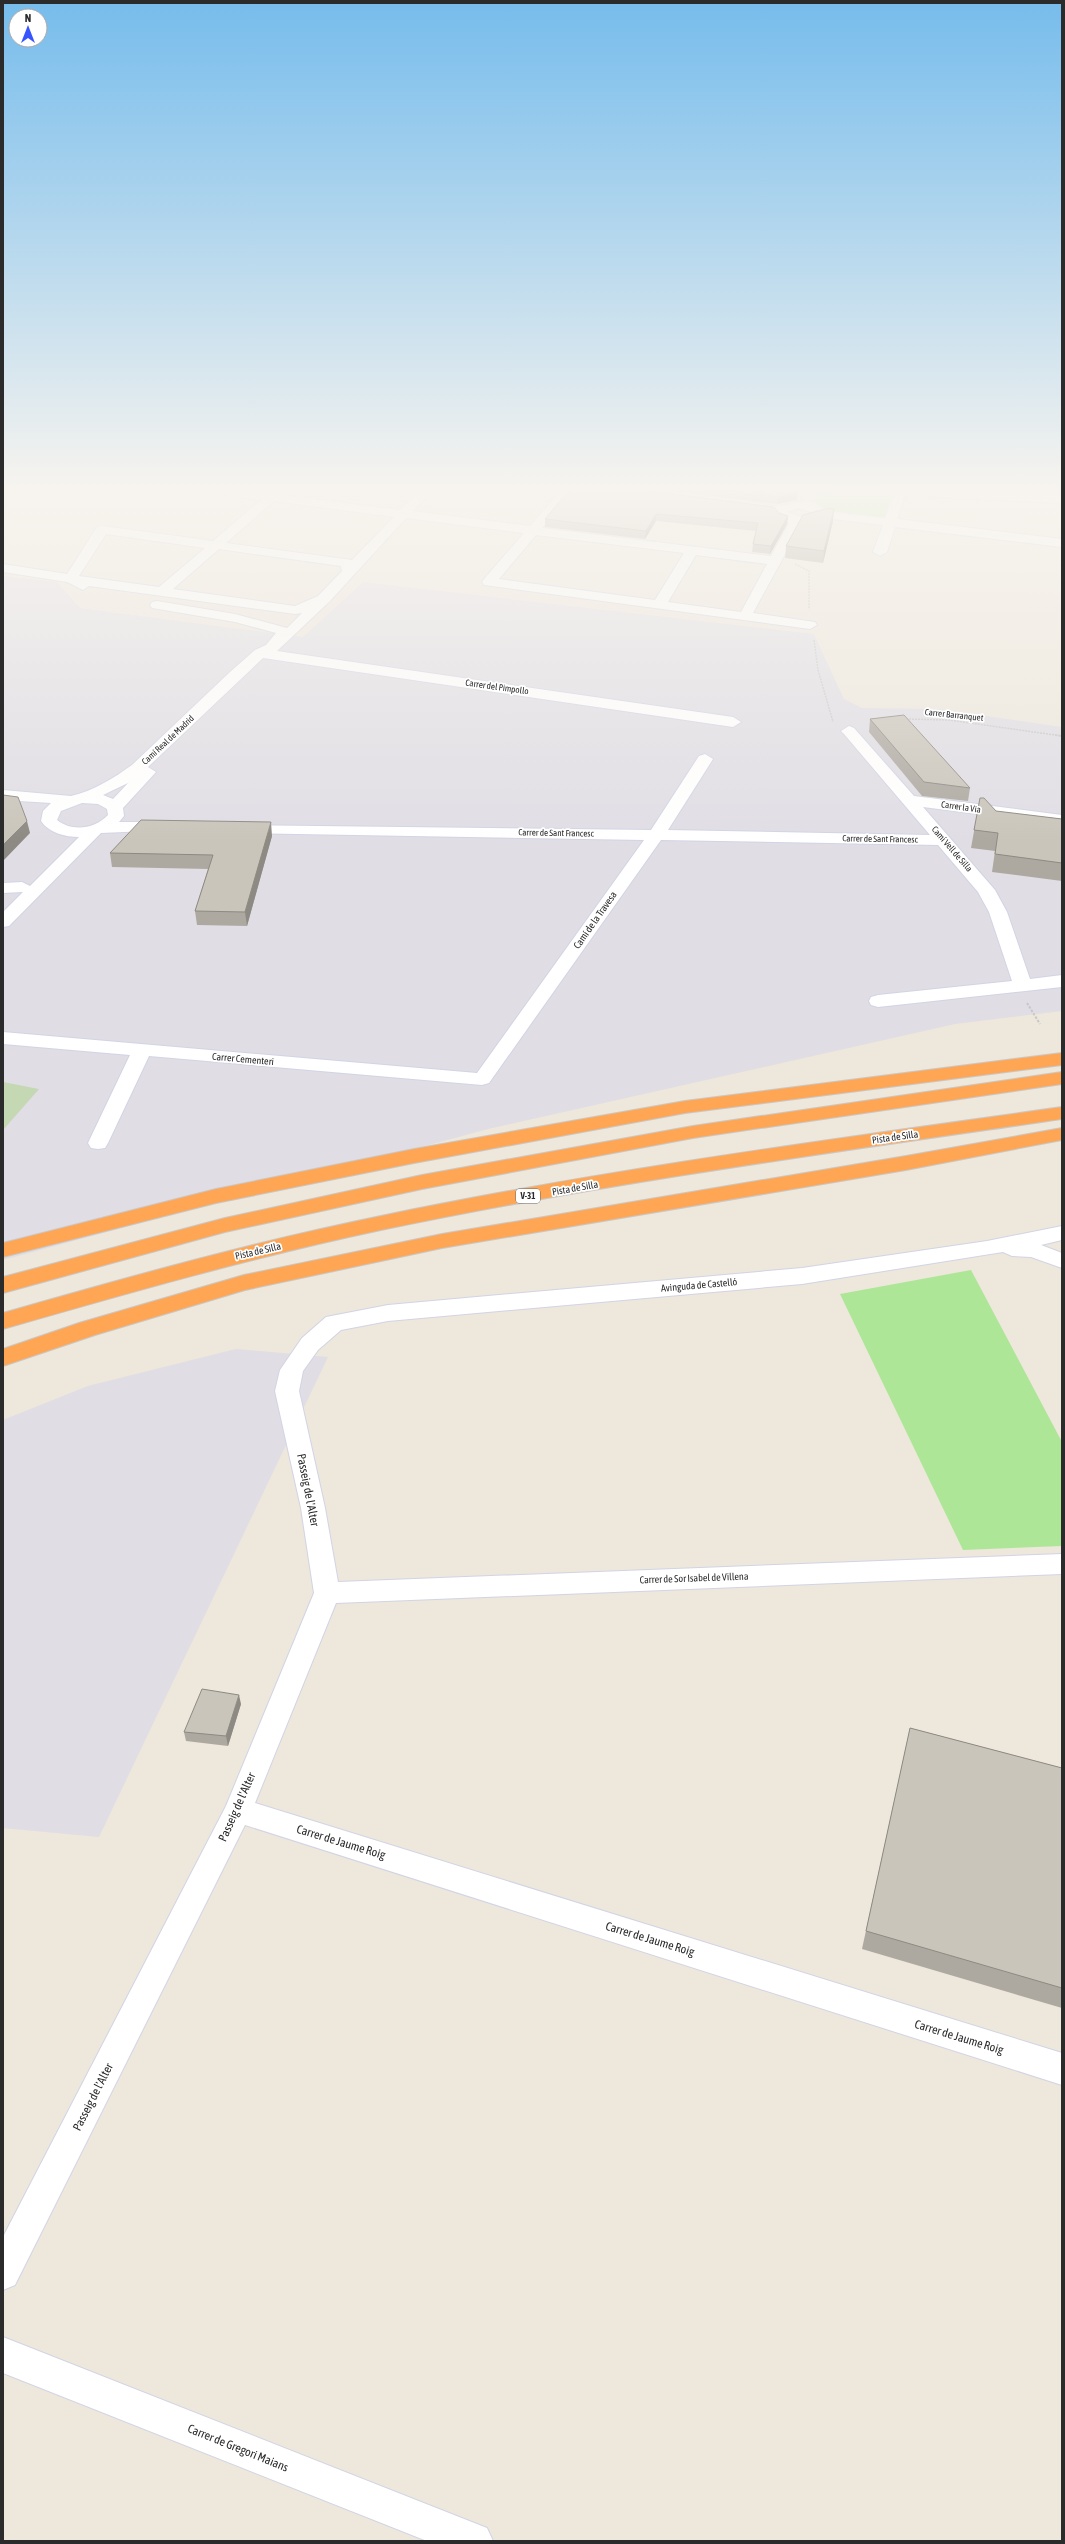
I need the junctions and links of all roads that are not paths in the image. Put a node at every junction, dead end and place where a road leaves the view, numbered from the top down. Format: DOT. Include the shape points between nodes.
graph roads {
  1 [pos="157,605"];
  2 [pos="258,605"];
  3 [pos="301,605"];
  4 [pos="310,605"];
  5 [pos="317,605"];
  6 [pos="665,605"];
  7 [pos="751,605"];
  8 [pos="295,610"];
  9 [pos="745,616"];
  10 [pos="810,625"];
  11 [pos="285,630"];
  12 [pos="266,650"];
  13 [pos="242,670"];
  14 [pos="733,722"];
  15 [pos="842,728"];
  16 [pos="705,759"];
  17 [pos="11,796"];
  18 [pos="76,799"];
  19 [pos="908,800"];
  20 [pos="116,809"];
  21 [pos="1062,820"];
  22 [pos="51,821"];
  23 [pos="100,828"];
  24 [pos="230,828"];
  25 [pos="657,834"];
  26 [pos="945,840"];
  27 [pos="22,887"];
  28 [pos="3,888"];
  29 [pos="3,909"];
  30 [pos="3,922"];
  31 [pos="1062,981"];
  32 [pos="1024,994"];
  33 [pos="878,1001"];
  34 [pos="3,1038"];
  35 [pos="142,1050"];
  36 [pos="1062,1058"];
  37 [pos="1062,1078"];
  38 [pos="482,1079"];
  39 [pos="1062,1113"];
  40 [pos="1062,1134"];
  41 [pos="98,1143"];
  42 [pos="1062,1233"];
  43 [pos="987,1248"];
  44 [pos="3,1250"];
  45 [pos="1062,1261"];
  46 [pos="3,1285"];
  47 [pos="3,1321"];
  48 [pos="334,1323"];
  49 [pos="3,1358"];
  50 [pos="1062,1564"];
  51 [pos="327,1592"];
  52 [pos="238,1810"];
  53 [pos="1062,2069"];
  54 [pos="3,2274"];
  55 [pos="3,2355"];
  56 [pos="474,2541"];
  1 -- 11 [label="street"];
  2 -- 8 [label="street"];
  3 -- 8 [label="street"];
  4 -- 8 [label="street" via="307,608"];
  5 -- 11 [label="street"];
  6 -- 9 [label="street"];
  7 -- 9 [label="street"];
  8 -- 11 [label="street"];
  9 -- 10 [label="street"];
  11 -- 12 [label="street, Camí Real de Madrid"];
  12 -- 13 [label="street, Camí Real de Madrid"];
  12 -- 14 [label="street, Carrer del Pimpollo"];
  13 -- 18 [label="street, Camí Real de Madrid" via="138,768 122,780"];
  13 -- 20 [label="street, Camí Real de Madrid" via="232,694 214,714 149,771"];
  15 -- 19 [label="street, Camí Vell de Silla"];
  16 -- 25 [label="street, Camí de la Travesa"];
  17 -- 18 [label="street"];
  17 -- 22 [label="street"];
  18 -- 20 [label="street" via="103,800"];
  18 -- 22 [label="street, Camí Real de Madrid" via="55,807"];
  19 -- 21 [label="street, Carrer la Via"];
  19 -- 26 [label="street, Camí Vell de Silla"];
  20 -- 23 [label="street, Camí Real de Madrid" via="113,820"];
  20 -- 23 [label="street" via="174,827"];
  22 -- 23 [label="street" via="72,832"];
  22 -- 27 [label="street" via="58,845 54,853"];
  23 -- 30 [label="street"];
  24 -- 25 [label="street, Carrer de Sant Francesc"];
  25 -- 26 [label="street, Carrer de Sant Francesc"];
  25 -- 38 [label="street, Camí de la Travesa"];
  26 -- 32 [label="street, Camí Vell de Silla" via="992,901"];
  27 -- 28 [label="street"];
  27 -- 29 [label="street"];
  31 -- 32 [label="street"];
  32 -- 33 [label="street"];
  34 -- 35 [label="street, Carrer Cementeri"];
  35 -- 38 [label="street, Carrer Cementeri"];
  35 -- 41 [label="street"];
  36 -- 44 [label="highway" via="685,1107 421,1154 216,1196"];
  37 -- 46 [label="highway" via="693,1132 422,1182 225,1224"];
  39 -- 47 [label="highway, Pista de Silla / V-31" via="705,1165 433,1212 235,1256"];
  40 -- 49 [label="highway" via="906,1163 442,1241 244,1282 87,1329"];
  42 -- 43 [label="street, Avinguda de Castelló"];
  43 -- 45 [label="street" via="1034,1250"];
  43 -- 48 [label="street, Avinguda de Castelló" via="802,1276 388,1313"];
  48 -- 51 [label="street, Passeig de l'Alter" via="310,1344 292,1370 287,1391 313,1508"];
  50 -- 51 [label="street, Carrer de Sor Isabel de Villena"];
  51 -- 52 [label="street, Passeig de l'Alter"];
  52 -- 53 [label="street, Carrer de Jaume Roig"];
  52 -- 54 [label="street, Passeig de l'Alter"];
  55 -- 56 [label="street, Carrer de Gregori Maians"];
}
